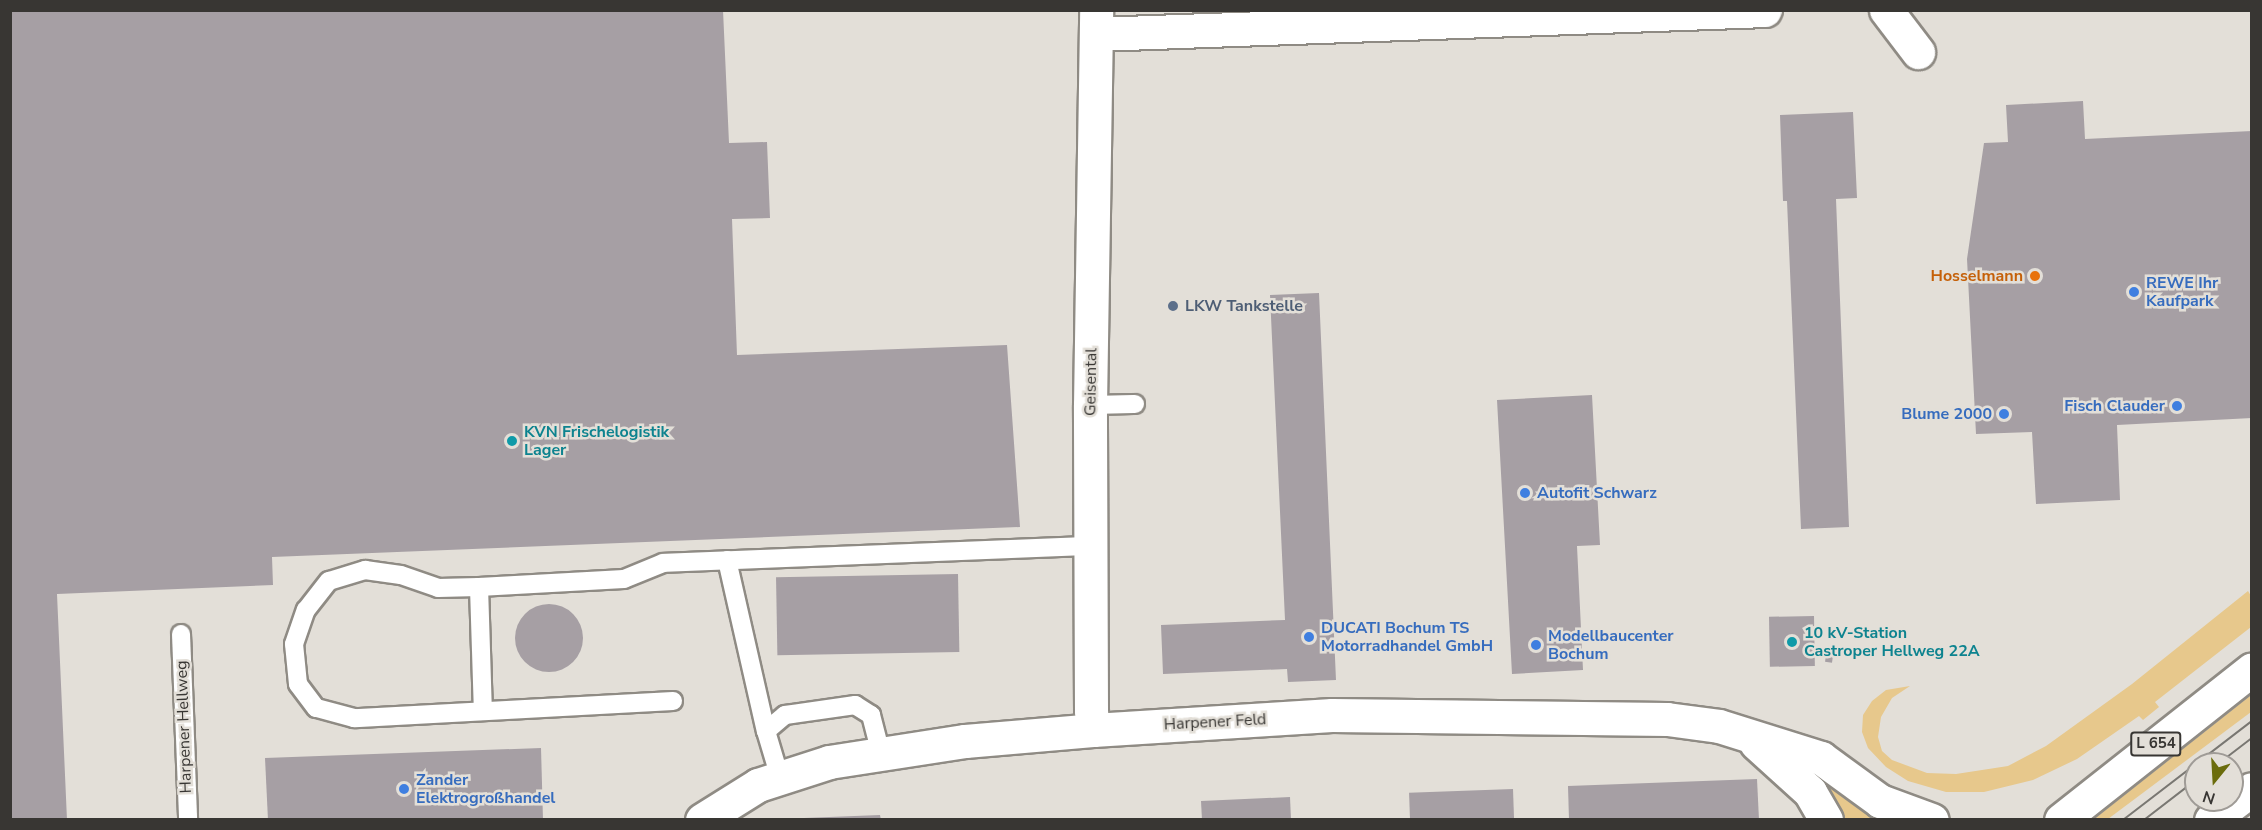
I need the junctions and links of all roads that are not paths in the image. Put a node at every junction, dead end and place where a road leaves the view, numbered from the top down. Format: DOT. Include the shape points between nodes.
graph roads {
  1 [pos="1766,10"];
  2 [pos="1886,10"];
  3 [pos="1096,22"];
  4 [pos="1918,52"];
  5 [pos="1135,404"];
  6 [pos="1090,405"];
  7 [pos="1090,546"];
  8 [pos="727,560"];
  9 [pos="479,587"];
  10 [pos="181,634"];
  11 [pos="2252,669"];
  12 [pos="673,701"];
  13 [pos="483,711"];
  14 [pos="1093,730"];
  15 [pos="766,731"];
  16 [pos="1743,732"];
  17 [pos="881,754"];
  18 [pos="780,778"];
  19 [pos="2252,789"];
  20 [pos="188,819"];
  21 [pos="702,819"];
  22 [pos="1826,819"];
  23 [pos="1932,819"];
  24 [pos="2061,819"];
  25 [pos="2211,819"];
  1 -- 3 [label="street, Geisental"];
  2 -- 4 [label="street"];
  3 -- 6 [label="street, Geisental"];
  5 -- 6 [label="lane"];
  6 -- 7 [label="street, Geisental"];
  7 -- 8 [label="lane"];
  7 -- 14 [label="street, Geisental"];
  8 -- 9 [label="lane" via="663,563 624,579"];
  8 -- 15 [label="lane"];
  9 -- 13 [label="lane"];
  9 -- 13 [label="lane" via="438,588 401,575 365,570 329,581 306,610 294,644 298,684 316,708 354,718"];
  10 -- 20 [label="lane, Harpener Hellweg"];
  11 -- 24 [label="street, L 654"];
  12 -- 13 [label="lane"];
  14 -- 16 [label="street, Harpener Feld" via="1344,715 1667,718"];
  14 -- 17 [label="street, Harpener Feld" via="965,741"];
  15 -- 17 [label="lane" via="784,715 855,705 871,715"];
  15 -- 18 [label="lane"];
  16 -- 22 [label="street" via="1810,792"];
  16 -- 23 [label="street, Harpener Feld" via="1821,758 1880,801"];
  17 -- 18 [label="street, Harpener Feld" via="829,762"];
  18 -- 21 [label="street, Harpener Feld" via="758,785"];
  19 -- 25 [label="street"];
}
